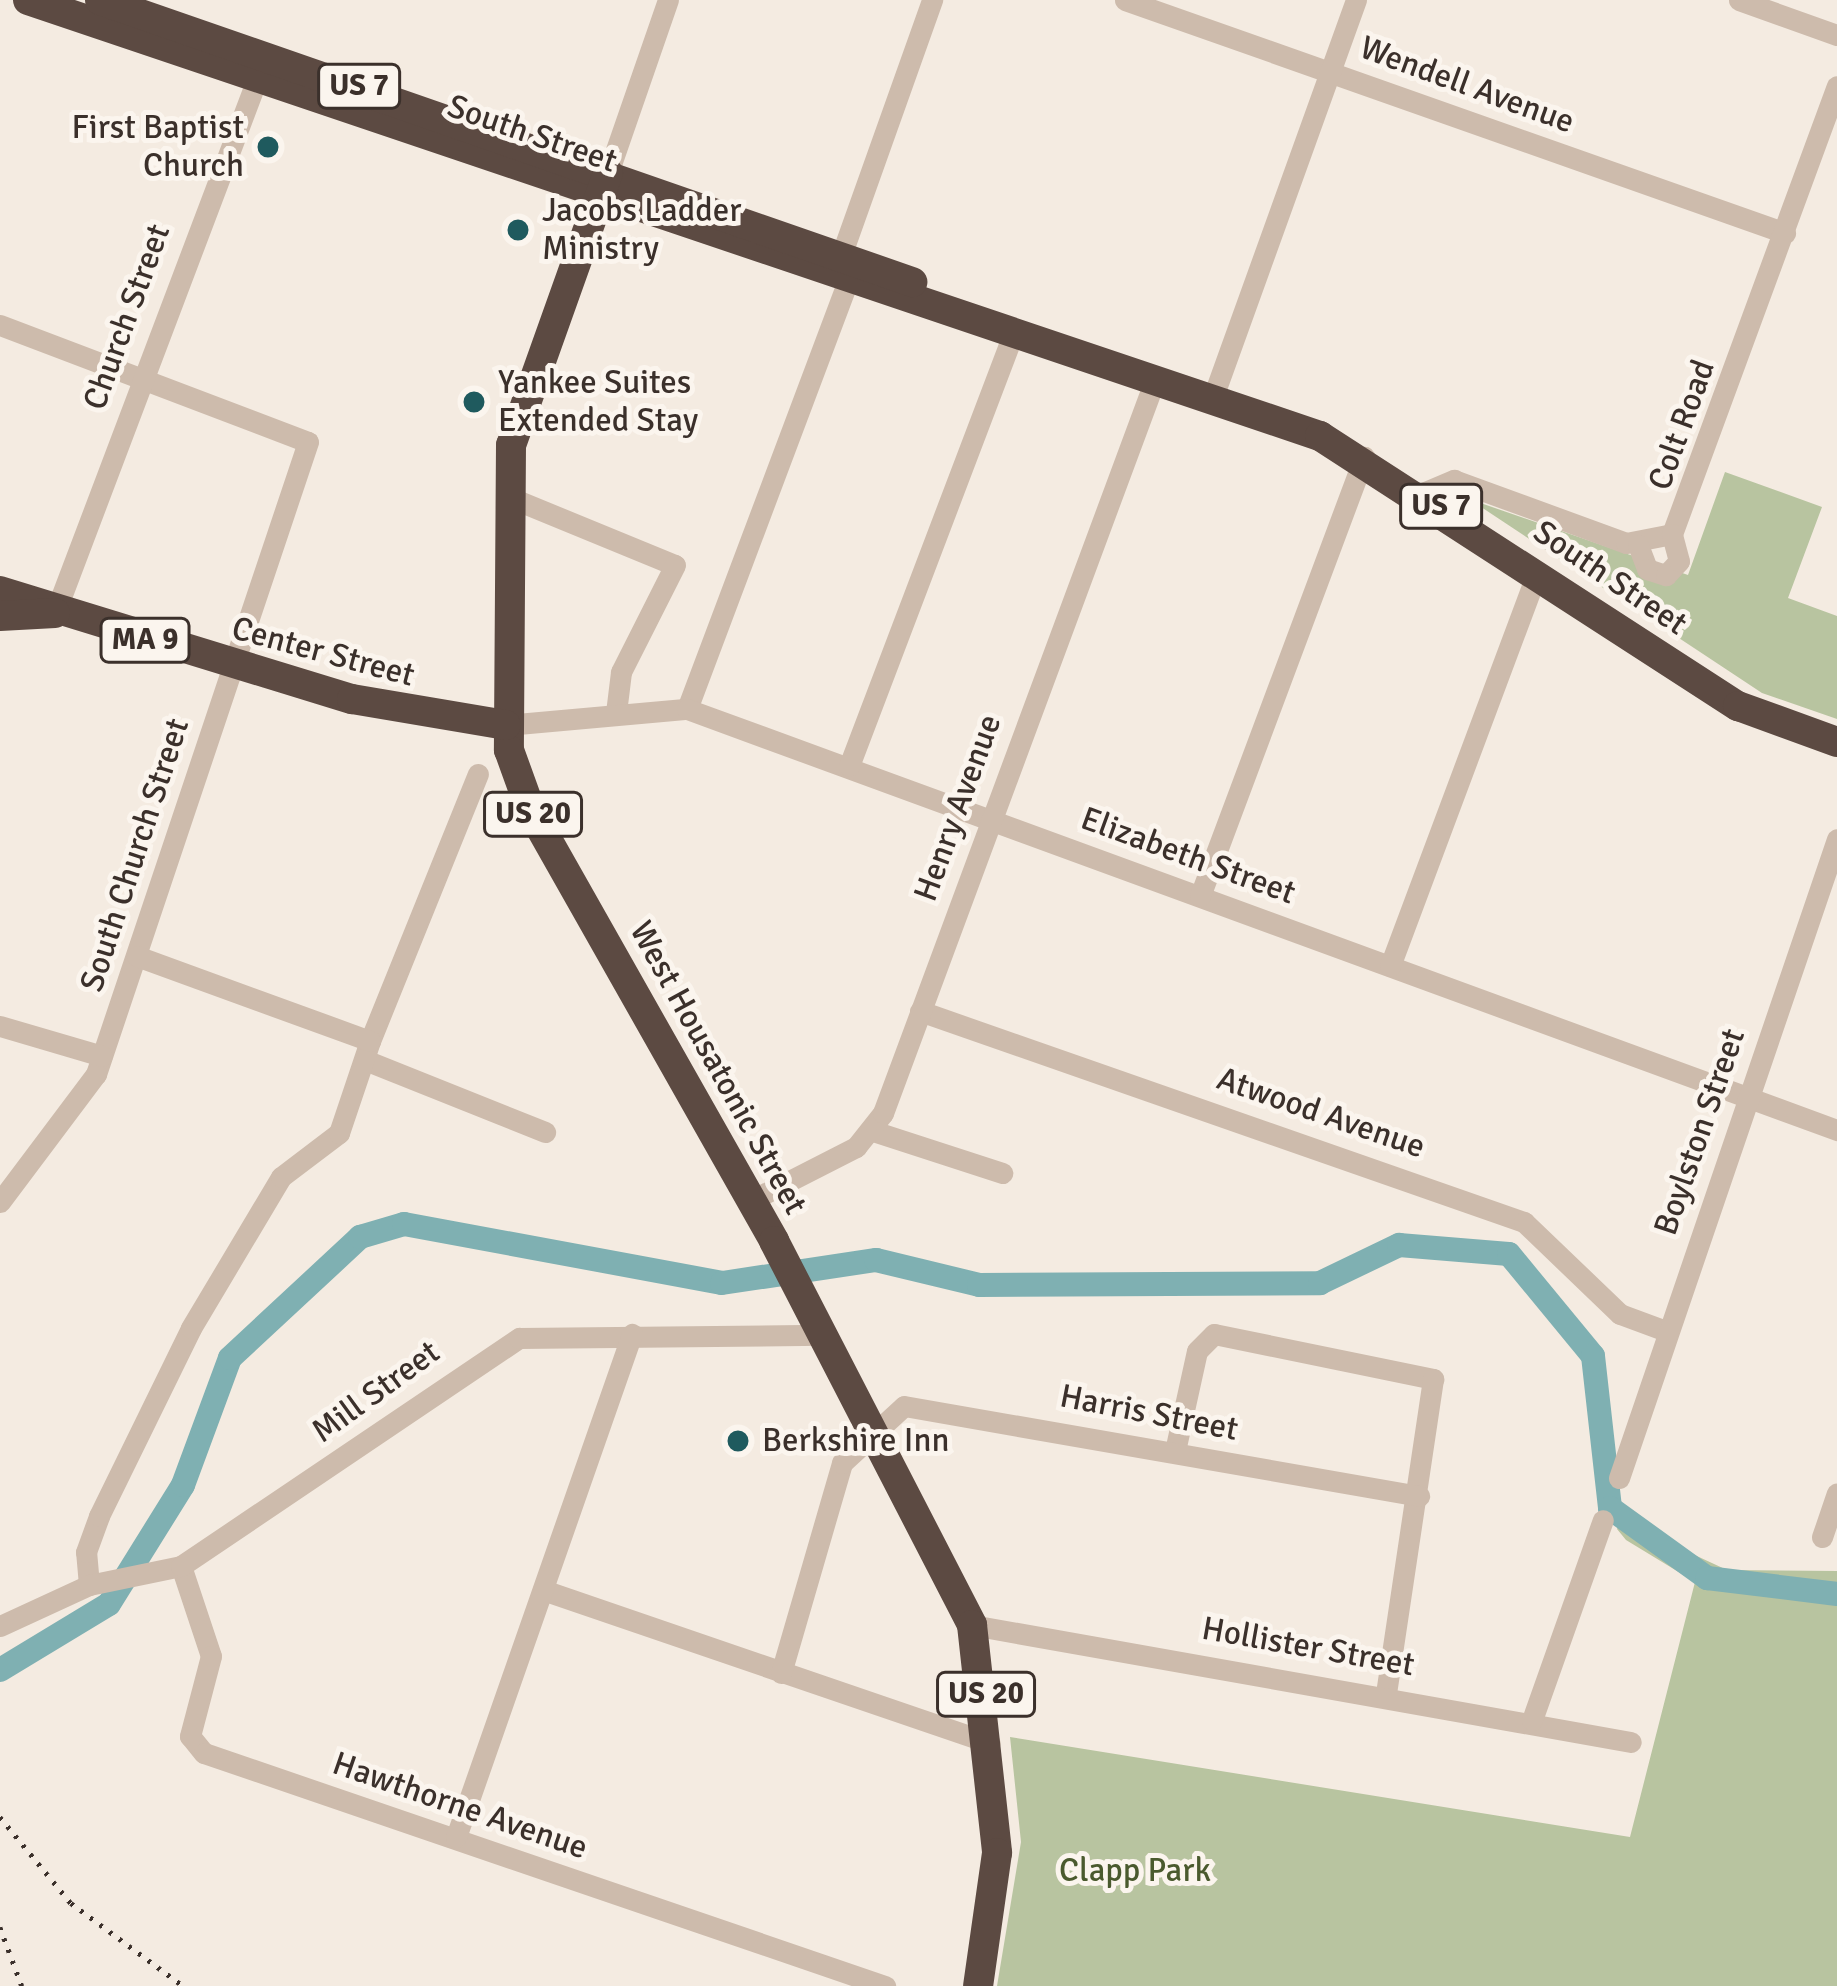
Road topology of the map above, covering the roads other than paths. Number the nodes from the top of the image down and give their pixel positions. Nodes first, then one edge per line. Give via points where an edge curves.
1 (28, 0) edge
2 (668, 0) edge
3 (932, 0) edge
4 (1126, 0) edge
5 (1356, 0) edge
6 (1739, 0) edge
7 (104, 1) edge
8 (1837, 35) edge
9 (279, 58) junction
10 (1330, 72) junction
11 (251, 76) junction
12 (1837, 86) edge
13 (604, 184) junction
14 (1785, 232) junction
15 (845, 266) junction
16 (0, 326) edge
17 (1015, 328) junction
18 (1156, 377) junction
19 (140, 378) junction
20 (1213, 397) junction
21 (1364, 457) junction
22 (1423, 493) junction
23 (509, 497) junction
24 (1672, 534) junction
25 (1638, 545) junction
26 (1537, 573) junction
27 (0, 591) edge
28 (55, 613) junction
29 (0, 616) edge
30 (235, 665) junction
31 (687, 709) junction
32 (616, 713) junction
33 (506, 725) junction
34 (1837, 742) edge
35 (849, 766) junction
36 (478, 773) dead end
37 (988, 818) junction
38 (1837, 839) edge
39 (1200, 896) junction
40 (137, 956) junction
41 (1390, 966) junction
42 (920, 1011) junction
43 (0, 1026) edge
44 (368, 1050) junction
45 (102, 1056) junction
46 (1745, 1099) junction
47 (1837, 1130) edge
48 (873, 1131) junction
49 (545, 1132) dead end
50 (1002, 1172) dead end
51 (752, 1200) junction
52 (0, 1202) edge
53 (819, 1326) junction
54 (1666, 1331) junction
55 (632, 1334) junction
56 (872, 1426) junction
57 (1174, 1451) junction
58 (1618, 1478) dead end
59 (1837, 1493) edge
60 (1419, 1496) junction
61 (1603, 1520) dead end
62 (1822, 1537) dead end
63 (170, 1568) junction
64 (89, 1585) junction
65 (543, 1590) junction
66 (972, 1625) junction
67 (0, 1626) edge
68 (781, 1673) junction
69 (1385, 1693) junction
70 (1532, 1720) junction
71 (1631, 1742) dead end
72 (989, 1743) junction
73 (456, 1837) junction
74 (885, 1986) edge
75 (978, 1986) edge

1 - 11 highway, South Street / US 7
2 - 13 street
3 - 15 street
4 - 10 street, Wendell Avenue
5 - 10 street
6 - 8 street
7 - 9 highway, South Street / US 7
9 - 11 street
9 - 13 highway, South Street / US 7
10 - 14 street, Wendell Avenue
10 - 20 street
11 - 13 highway, South Street / US 7
11 - 19 street, Church Street
12 - 14 street, Colt Road
13 - 15 highway, South Street / US 7
13 - 23 highway, West Housatonic Street / US 20 via 522,393
14 - 24 street, Colt Road
15 - 17 highway, South Street / US 7
15 - 31 street
16 - 19 street
17 - 18 highway, South Street / US 7
17 - 35 street
18 - 20 highway, South Street / US 7
18 - 37 street, Henry Avenue
19 - 28 street, Church Street
19 - 30 street, South Church Street via 306,438
20 - 21 highway, South Street / US 7
21 - 22 highway, South Street / US 7
21 - 39 street
22 - 25 street via 1454,480
22 - 26 highway, South Street / US 7
23 - 32 street via 675,565 621,672
23 - 33 highway, West Housatonic Street / US 20
24 - 25 street, Colt Road
24 - 25 street via 1679,561 1666,575 1649,571
26 - 34 highway, South Street / US 7 via 1738,706
26 - 41 street
27 - 28 highway, Center Street / MA 9
28 - 29 highway, Center Street / MA 9
28 - 30 highway, Center Street / MA 9
30 - 33 highway, Center Street / MA 9 via 412,713
30 - 40 street, South Church Street
31 - 32 street, Elizabeth Street
31 - 35 street, Elizabeth Street
32 - 33 street, Elizabeth Street
33 - 51 highway, West Housatonic Street / US 20 via 531,811
35 - 37 street, Elizabeth Street
36 - 44 street
37 - 39 street, Elizabeth Street
37 - 42 street, Henry Avenue
38 - 46 street, Boylston Street
39 - 41 street, Elizabeth Street
40 - 44 street
40 - 45 street, South Church Street
41 - 46 street, Elizabeth Street
42 - 48 street, Henry Avenue
42 - 54 street, Atwood Avenue via 1524,1222 1620,1314
43 - 45 street
44 - 49 street
44 - 64 street via 339,1133 281,1178 191,1328 99,1516 86,1552
45 - 52 street, South Church Street via 82,1099
46 - 47 street, Elizabeth Street
46 - 54 street, Boylston Street
48 - 50 street
48 - 51 street
51 - 53 highway, West Housatonic Street / US 20
53 - 55 street, Mill Street
53 - 56 highway, West Housatonic Street / US 20
54 - 58 street, Boylston Street
55 - 63 street, Mill Street via 537,1333 482,1356
55 - 65 street
56 - 57 street, Harris Street via 921,1404
56 - 66 highway, West Housatonic Street / US 20
56 - 68 street via 842,1463
57 - 60 street, Harris Street
57 - 60 street via 1196,1357 1214,1334 1262,1340 1423,1372 1437,1398
59 - 62 street
60 - 69 street
61 - 70 street
63 - 64 street, Mill Street
63 - 73 street, Hawthorne Avenue via 211,1656 191,1722 196,1747
64 - 67 street, Mill Street
65 - 68 street
65 - 73 street
66 - 69 street, Hollister Street
66 - 72 highway, West Housatonic Street / US 20
68 - 72 street
69 - 70 street, Hollister Street
70 - 71 street, Hollister Street
72 - 75 highway, West Housatonic Street / US 20 via 996,1897
73 - 74 street, Hawthorne Avenue

